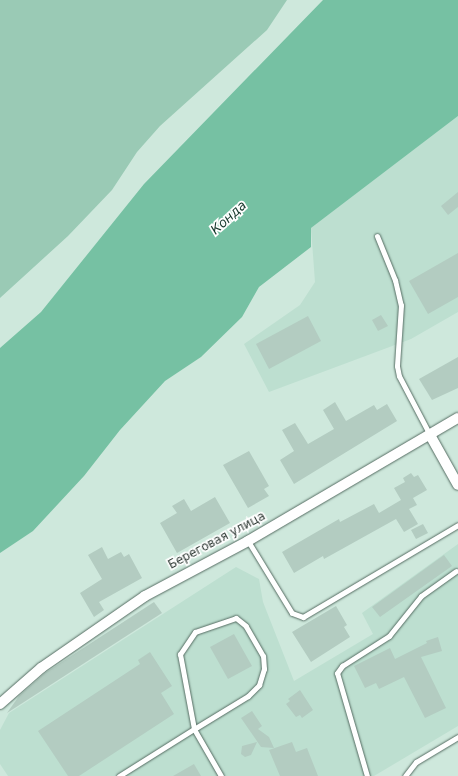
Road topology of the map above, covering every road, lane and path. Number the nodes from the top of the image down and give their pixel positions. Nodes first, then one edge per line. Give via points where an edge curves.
1 (377, 236) dead end
2 (458, 418) edge
3 (430, 435) junction
4 (458, 485) edge
5 (458, 525) edge
6 (248, 541) junction
7 (456, 571) dead end
8 (0, 704) edge
9 (194, 729) junction
10 (458, 737) edge
11 (119, 776) edge
12 (221, 776) edge
13 (367, 776) edge
14 (405, 776) edge

1 - 3 lane via 395,280 401,305 399,376
2 - 3 street, Береговая улица
3 - 4 street
3 - 6 street, Береговая улица
5 - 6 lane via 303,617 292,613
6 - 8 street, Береговая улица via 145,596 40,668
7 - 13 lane via 421,596 389,636 342,666 337,673
9 - 9 lane via 180,654 195,632 236,618 246,626 263,656 263,676 248,696
9 - 11 lane
9 - 12 lane
10 - 14 lane via 416,762

